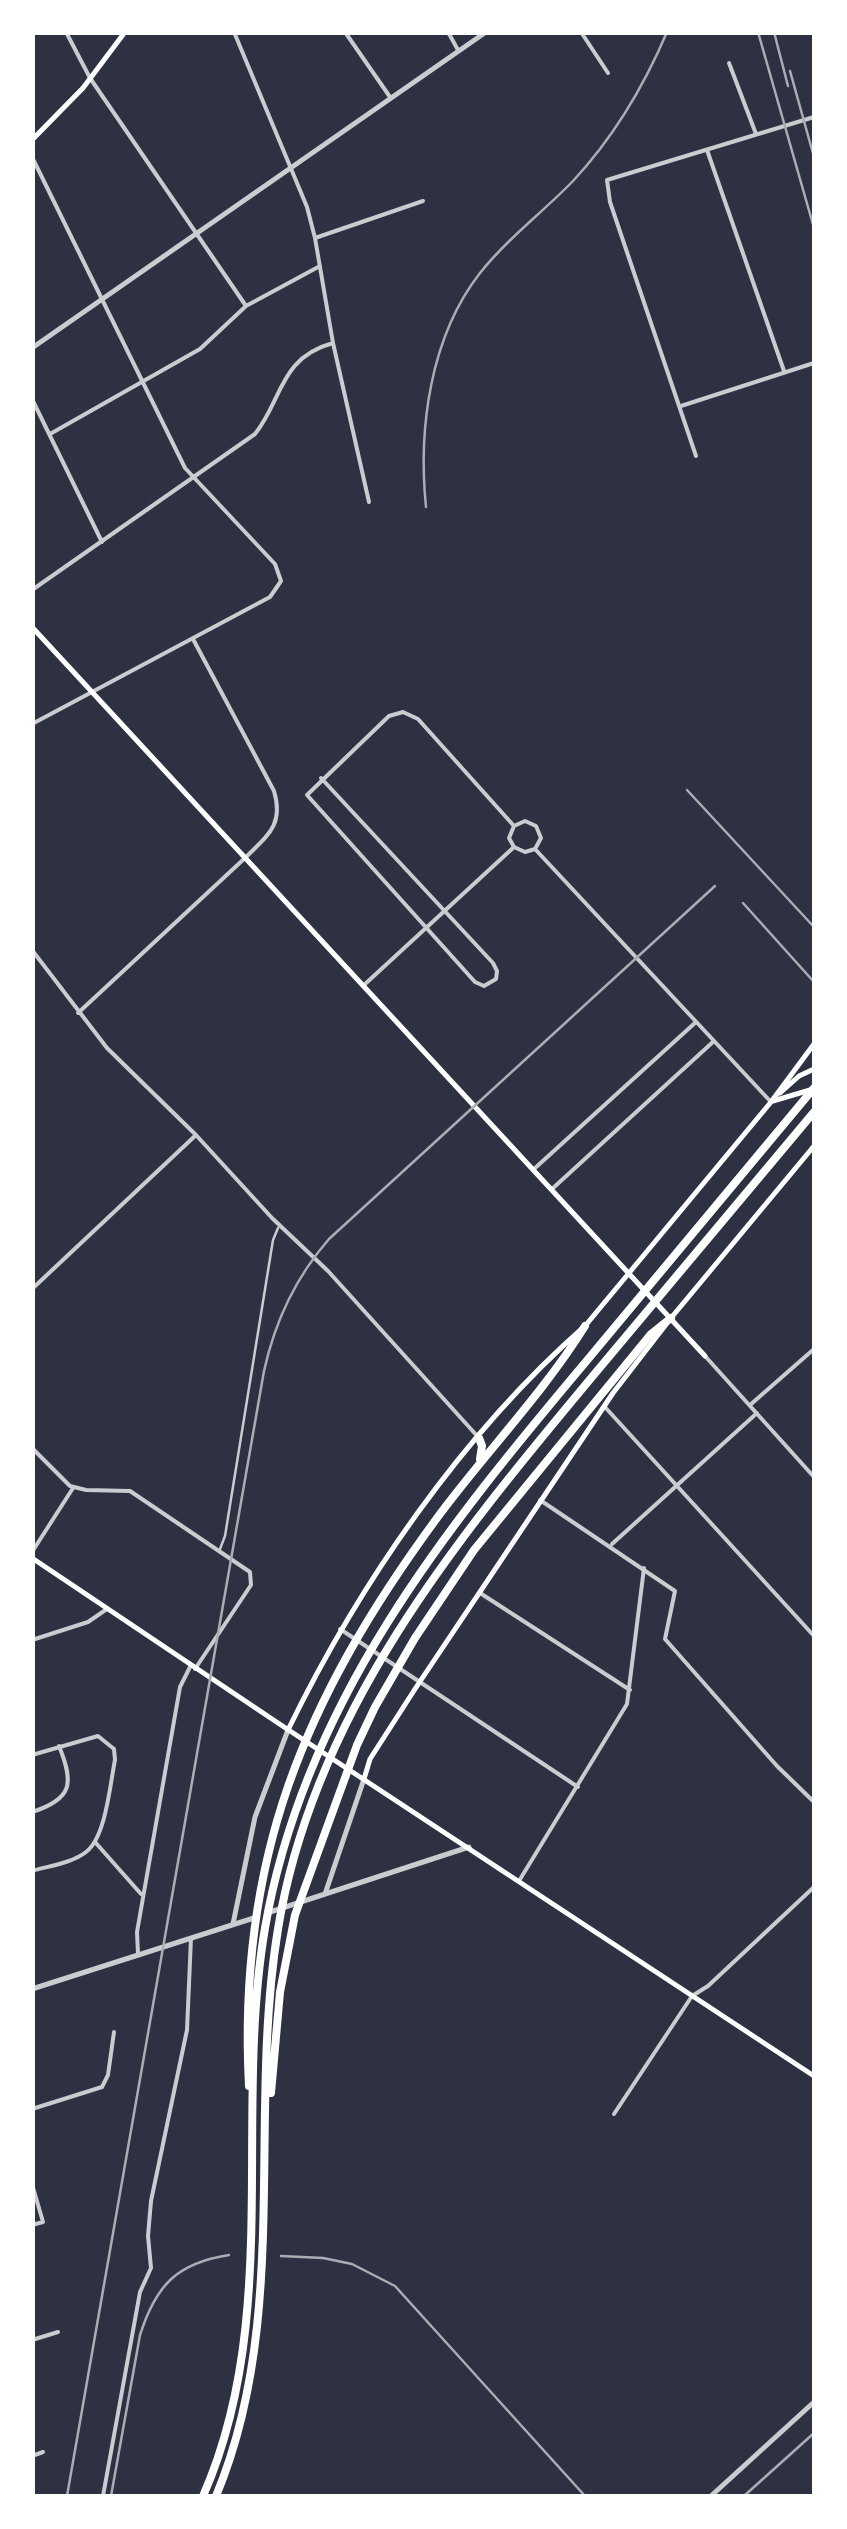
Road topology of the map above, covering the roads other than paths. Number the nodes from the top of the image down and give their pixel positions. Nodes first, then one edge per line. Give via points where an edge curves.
1 (66, 32) edge
2 (124, 32) edge
3 (234, 32) edge
4 (345, 32) edge
5 (448, 32) edge
6 (486, 32) edge
7 (581, 32) edge
8 (458, 50) junction
9 (729, 63) dead end
10 (608, 72) dead end
11 (90, 78) junction
12 (390, 97) junction
13 (814, 117) edge
14 (756, 134) junction
15 (32, 140) edge
16 (707, 150) junction
17 (32, 157) edge
18 (291, 167) junction
19 (423, 201) dead end
20 (198, 235) junction
21 (315, 238) junction
22 (320, 266) junction
23 (102, 299) junction
24 (246, 306) junction
25 (333, 343) junction
26 (32, 348) edge
27 (814, 363) edge
28 (784, 372) junction
29 (142, 381) junction
30 (32, 399) edge
31 (680, 406) junction
32 (50, 434) junction
33 (696, 456) dead end
34 (194, 479) junction
35 (369, 502) dead end
36 (102, 542) junction
37 (32, 590) edge
38 (32, 627) edge
39 (193, 639) junction
40 (32, 724) edge
41 (321, 778) junction
42 (514, 826) junction
43 (514, 848) junction
44 (535, 848) junction
45 (246, 858) junction
46 (444, 911) junction
47 (425, 929) junction
48 (32, 950) edge
49 (364, 985) junction
50 (78, 1012) junction
51 (696, 1022) junction
52 (714, 1041) junction
53 (814, 1044) edge
54 (814, 1069) edge
55 (814, 1090) edge
56 (770, 1102) junction
57 (814, 1112) edge
58 (196, 1135) junction
59 (814, 1146) edge
60 (534, 1170) junction
61 (552, 1189) junction
62 (280, 1226) junction
63 (629, 1272) junction
64 (32, 1289) edge
65 (671, 1318) junction
66 (585, 1326) junction
67 (814, 1349) edge
68 (705, 1356) joint
69 (750, 1405) junction
70 (604, 1406) junction
71 (757, 1413) junction
72 (479, 1438) junction
73 (32, 1448) edge
74 (479, 1463) junction
75 (814, 1476) edge
76 (676, 1486) junction
77 (73, 1488) junction
78 (540, 1500) junction
79 (610, 1545) junction
80 (219, 1550) junction
81 (32, 1555) edge
82 (644, 1568) junction
83 (480, 1593) junction
84 (107, 1609) junction
85 (814, 1623) edge
86 (340, 1629) junction
87 (808, 1629) junction
88 (814, 1636) edge
89 (32, 1640) edge
90 (193, 1667) junction
91 (420, 1682) junction
92 (630, 1690) junction
93 (288, 1730) junction
94 (59, 1746) junction
95 (32, 1755) edge
96 (364, 1779) junction
97 (578, 1786) junction
98 (814, 1802) edge
99 (32, 1812) edge
100 (94, 1842) junction
101 (469, 1848) junction
102 (32, 1871) edge
103 (519, 1881) junction
104 (814, 1887) edge
105 (324, 1894) junction
106 (143, 1896) junction
107 (234, 1924) junction
108 (191, 1938) junction
109 (138, 1955) junction
110 (32, 1990) edge
111 (692, 1996) junction
112 (114, 2032) dead end
113 (814, 2076) edge
114 (32, 2109) edge
115 (614, 2114) dead end
116 (252, 2138) junction
117 (264, 2167) junction
118 (32, 2184) edge
119 (32, 2225) edge
120 (58, 2332) dead end
121 (32, 2340) edge
122 (814, 2402) edge
123 (43, 2452) dead end
124 (32, 2456) edge
125 (103, 2496) edge
126 (203, 2496) edge
127 (216, 2496) edge
128 (711, 2496) edge

1 - 11 street
2 - 11 main road
3 - 18 street
4 - 12 street
5 - 8 street
6 - 8 street
7 - 10 street
8 - 12 street
9 - 14 street
11 - 15 main road
11 - 20 street
12 - 18 street
13 - 14 street
14 - 16 street
16 - 28 street
16 - 31 street via 607,180 606,188
17 - 23 street
18 - 20 street
18 - 21 street
19 - 21 street
20 - 23 street
20 - 24 street
21 - 22 street
22 - 24 street
22 - 25 street
23 - 26 street
23 - 29 street
24 - 29 street via 200,349
25 - 34 street via 288,372 255,434
25 - 35 street
27 - 28 street
28 - 31 street
29 - 32 street
29 - 34 street
30 - 32 street
31 - 33 street
32 - 36 street
34 - 36 street
34 - 39 street via 274,564 280,581 270,597
36 - 37 street
38 - 45 main road
39 - 40 street
39 - 45 street via 279,807 271,833
41 - 42 street via 389,716 403,712 418,719
41 - 46 street
41 - 47 street via 307,795
42 - 43 street
42 - 44 street via 536,826
43 - 44 street
43 - 46 street
44 - 51 street
45 - 49 main road
45 - 50 street
46 - 47 street
46 - 47 street via 493,963 492,984 476,982
47 - 49 street
48 - 50 street
49 - 60 main road
50 - 58 street
51 - 52 street
51 - 60 street
52 - 56 street
52 - 61 street
53 - 56 main road
54 - 56 main road
55 - 56 main road
55 - 116 highway via 472,1499 346,1693 307,1776 272,1892 258,1994
56 - 63 main road
57 - 117 highway via 488,1503 408,1614 356,1704 305,1820 281,1911 269,2009
58 - 62 street
58 - 64 street
59 - 65 main road
60 - 61 main road
61 - 63 main road
62 - 72 street
62 - 80 lane via 272,1240
63 - 65 main road
63 - 66 main road
65 - 68 main road
65 - 70 main road
65 - 117 highway via 538,1468 443,1594 369,1720 304,1885 286,1953
66 - 72 main road
66 - 74 highway
67 - 69 street
68 - 69 street
69 - 71 street
70 - 76 street
70 - 78 main road
71 - 75 street
71 - 76 street
72 - 74 highway
72 - 86 main road
73 - 77 street
74 - 116 highway via 403,1566 333,1682 293,1768 259,1889 249,1975
76 - 79 street
76 - 87 street
77 - 80 street via 130,1491
77 - 81 street
78 - 79 street
78 - 83 main road
79 - 82 street
80 - 90 street via 250,1572 252,1582
81 - 84 main road
82 - 92 street
82 - 98 street via 675,1591 665,1639
83 - 91 main road
83 - 92 street
84 - 89 street
84 - 90 main road
85 - 87 street
86 - 91 street
86 - 93 main road
87 - 88 street
90 - 93 main road
90 - 106 street via 180,1688
91 - 96 main road
91 - 97 street
92 - 97 street
93 - 96 main road
93 - 107 street via 254,1817
94 - 95 street
94 - 99 street via 68,1786 52,1806
94 - 100 street via 98,1736 114,1750
96 - 101 main road
96 - 105 street
97 - 103 street
100 - 102 street via 87,1851
100 - 106 street
101 - 103 main road
101 - 105 street
103 - 111 main road
104 - 111 street
105 - 107 street
106 - 109 street
107 - 108 street
108 - 109 street
108 - 125 street via 187,2030 151,2201 151,2268 140,2292
109 - 110 street
111 - 113 main road
111 - 115 street
112 - 114 street via 102,2087
116 - 126 highway via 240,2369
117 - 127 highway via 252,2368
118 - 119 street via 42,2222
120 - 121 street
122 - 128 street
123 - 124 street

